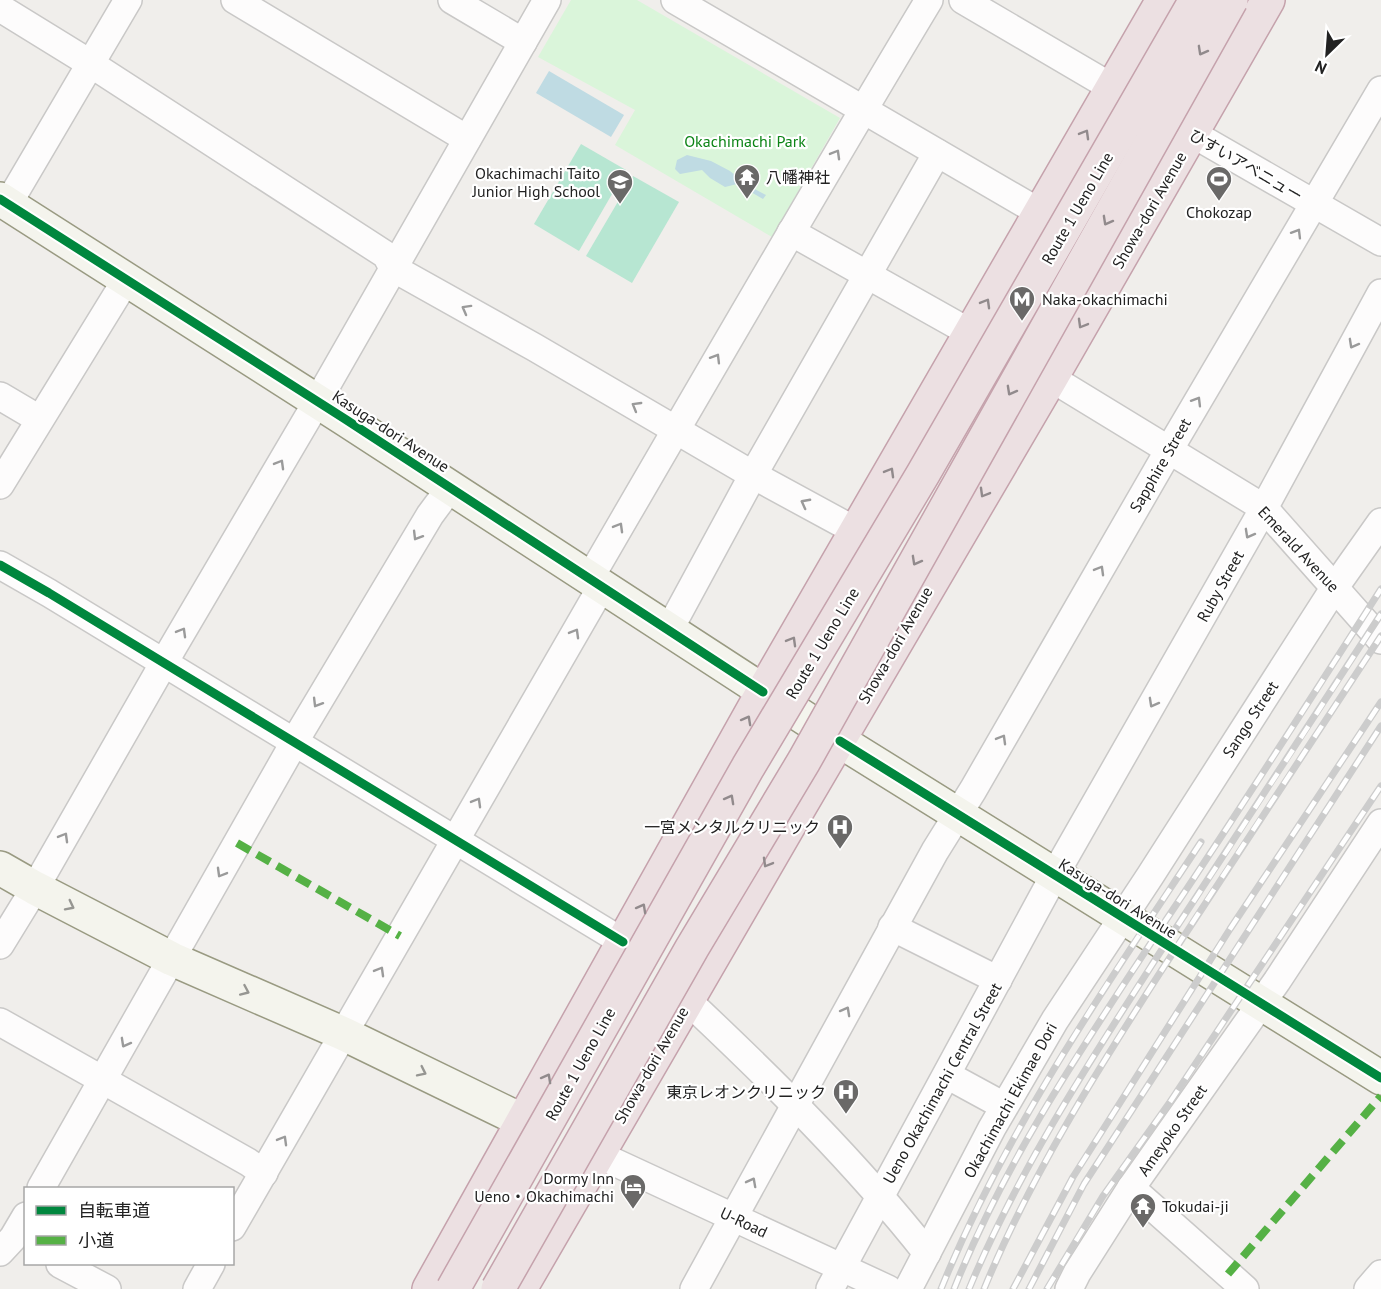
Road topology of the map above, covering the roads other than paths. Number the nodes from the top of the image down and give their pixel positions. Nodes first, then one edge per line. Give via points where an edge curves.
1 (128, 0) edge
2 (235, 0) edge
3 (452, 0) edge
4 (547, 0) edge
5 (675, 0) edge
6 (929, 0) edge
7 (963, 0) edge
8 (1163, 0) edge
9 (1197, 0) edge
10 (1231, 0) edge
11 (1268, 0) edge
12 (0, 8) edge
13 (711, 9) edge
14 (523, 42) junction
15 (91, 64) junction
16 (1112, 87) junction
17 (1381, 90) edge
18 (862, 109) junction
19 (1192, 134) junction
20 (468, 139) junction
21 (937, 153) junction
22 (4, 202) edge
23 (1314, 204) junction
24 (1039, 212) junction
25 (790, 232) junction
26 (1381, 242) edge
27 (393, 268) junction
28 (868, 275) junction
29 (126, 279) junction
30 (1381, 293) edge
31 (969, 332) junction
32 (1051, 378) junction
33 (0, 396) edge
34 (317, 402) junction
35 (39, 419) junction
36 (675, 428) junction
37 (1169, 450) junction
38 (923, 474) junction
39 (753, 475) junction
40 (0, 486) edge
41 (450, 488) junction
42 (1264, 508) junction
43 (1381, 522) edge
44 (856, 531) junction
45 (0, 565) edge
46 (596, 582) junction
47 (1335, 587) junction
48 (669, 630) junction
49 (1381, 640) edge
50 (164, 662) junction
51 (763, 692) junction
52 (840, 741) junction
53 (295, 742) junction
54 (1381, 823) edge
55 (950, 828) junction
56 (455, 840) junction
57 (0, 868) edge
58 (1054, 876) junction
59 (35, 888) junction
60 (1122, 918) junction
61 (892, 927) junction
62 (623, 942) junction
63 (0, 945) edge
64 (692, 948) junction
65 (172, 959) junction
66 (998, 980) junction
67 (688, 1001) junction
68 (1261, 1004) junction
69 (0, 1022) edge
70 (344, 1034) junction
71 (1379, 1073) edge
72 (947, 1075) junction
73 (103, 1081) junction
74 (795, 1104) junction
75 (1004, 1106) junction
76 (523, 1121) junction
77 (599, 1155) junction
78 (264, 1173) junction
79 (42, 1187) edge
80 (1131, 1188) junction
81 (880, 1197) junction
82 (734, 1216) junction
83 (234, 1224) edge
84 (456, 1239) junction
85 (927, 1253) junction
86 (63, 1265) edge
87 (211, 1265) edge
88 (1381, 1274) edge
89 (835, 1279) edge
90 (93, 1286) edge
91 (197, 1289) edge
92 (429, 1289) edge
93 (453, 1289) edge
94 (473, 1289) edge
95 (498, 1289) edge
96 (520, 1289) edge
97 (694, 1289) edge
98 (888, 1289) edge
99 (908, 1289) edge
100 (1069, 1289) edge
101 (1245, 1289) edge
102 (1368, 1289) edge

1 - 15 street
2 - 20 street
3 - 14 street
4 - 14 street
5 - 13 street
6 - 18 street
7 - 16 street, ひすいアベニュー
8 - 16 highway
9 - 38 highway, Route 1 Ueno Line, bridge
10 -> 64 highway, Route 1 Ueno Line, bridge via 804,761
11 - 19 highway, Showa-dori Avenue
12 - 15 street
13 - 18 street
14 - 20 street
15 - 22 street
15 - 27 street via 386,255
16 - 19 street, ひすいアベニュー
24 -> 16 highway
17 - 23 street, Sapphire Street
18 - 21 street
25 -> 18 street
19 - 23 street, ひすいアベニュー
19 -> 32 highway, Showa-dori Avenue
20 - 27 street
21 - 24 street
21 - 28 street
22 - 29 main road, Kasuga-dori Avenue
23 - 26 street, ひすいアベニュー
37 -> 23 street, Sapphire Street
31 -> 24 highway
25 - 28 street
36 -> 25 street
27 - 34 street
36 -> 27 street
28 - 31 street
28 - 39 street
29 - 34 main road, Kasuga-dori Avenue
29 - 35 street
30 -> 42 street, Ruby Street
44 -> 31 highway
32 - 37 street, Emerald Avenue
32 -> 52 highway, Showa-dori Avenue
33 - 35 street
34 - 41 main road, Kasuga-dori Avenue
50 -> 34 street
35 - 40 street
36 - 39 street
46 -> 36 street
37 - 42 street, Emerald Avenue
55 -> 37 street, Sapphire Street
38 - 84 highway via 921,486 884,561 742,822 594,1072 561,1122
93 -> 38 highway, Route 1 Ueno Line, bridge via 748,767
44 -> 39 street
39 - 48 street
41 - 46 main road, Kasuga-dori Avenue
41 -> 53 street via 430,515
42 - 47 street, Emerald Avenue
42 -> 58 street, Ruby Street
43 - 47 street, Sango Street
51 -> 44 highway
45 - 50 street
46 - 48 main road, Kasuga-dori Avenue
56 -> 46 street
47 - 49 street, Emerald Avenue
47 - 60 street, Sango Street
48 - 51 main road, Kasuga-dori Avenue
50 - 53 street
59 -> 50 street
51 - 52 main road, Kasuga-dori Avenue
62 -> 51 highway
52 - 55 main road, Kasuga-dori Avenue
52 -> 67 highway, Showa-dori Avenue
53 - 56 street
53 -> 65 street
54 - 68 street, Ameyoko Street
55 - 58 main road, Kasuga-dori Avenue
55 - 61 street, Sapphire Street
56 - 62 street
70 -> 56 street
57 - 59 main road
58 - 60 main road, Kasuga-dori Avenue
58 - 66 street, Ueno Okachimachi Central Street
59 - 63 street
59 -> 65 main road
60 - 68 main road, Kasuga-dori Avenue
60 - 75 street, Okachimachi Ekimae Dori
61 - 66 street
74 -> 61 street, Sapphire Street
76 -> 62 highway
64 - 94 highway, bridge via 574,1119
64 - 95 highway, Route 1 Ueno Line, bridge
65 -> 70 main road
65 -> 73 street
66 - 72 street, Ueno Okachimachi Central Street
67 - 74 street
67 - 77 highway, Showa-dori Avenue
68 - 71 main road, Kasuga-dori Avenue
68 - 80 street, Ameyoko Street
69 - 73 street
70 -> 76 main road
78 -> 70 street
72 - 75 street
72 - 81 street, Ueno Okachimachi Central Street
73 - 78 street
73 - 79 street
74 - 81 street
82 -> 74 street, Sapphire Street
75 - 85 street, Okachimachi Ekimae Dori
76 - 84 highway
77 - 82 street, U-Road
77 - 96 highway, Showa-dori Avenue
78 - 83 street
80 - 100 street, Ameyoko Street
80 - 101 street
81 - 85 street
81 - 89 street, Ueno Okachimachi Central Street
82 - 89 street, U-Road
82 - 97 street, Sapphire Street
84 - 92 highway
85 - 99 street, Okachimachi Ekimae Dori
86 - 90 street
87 - 91 street
88 - 102 street
89 - 98 street, U-Road

